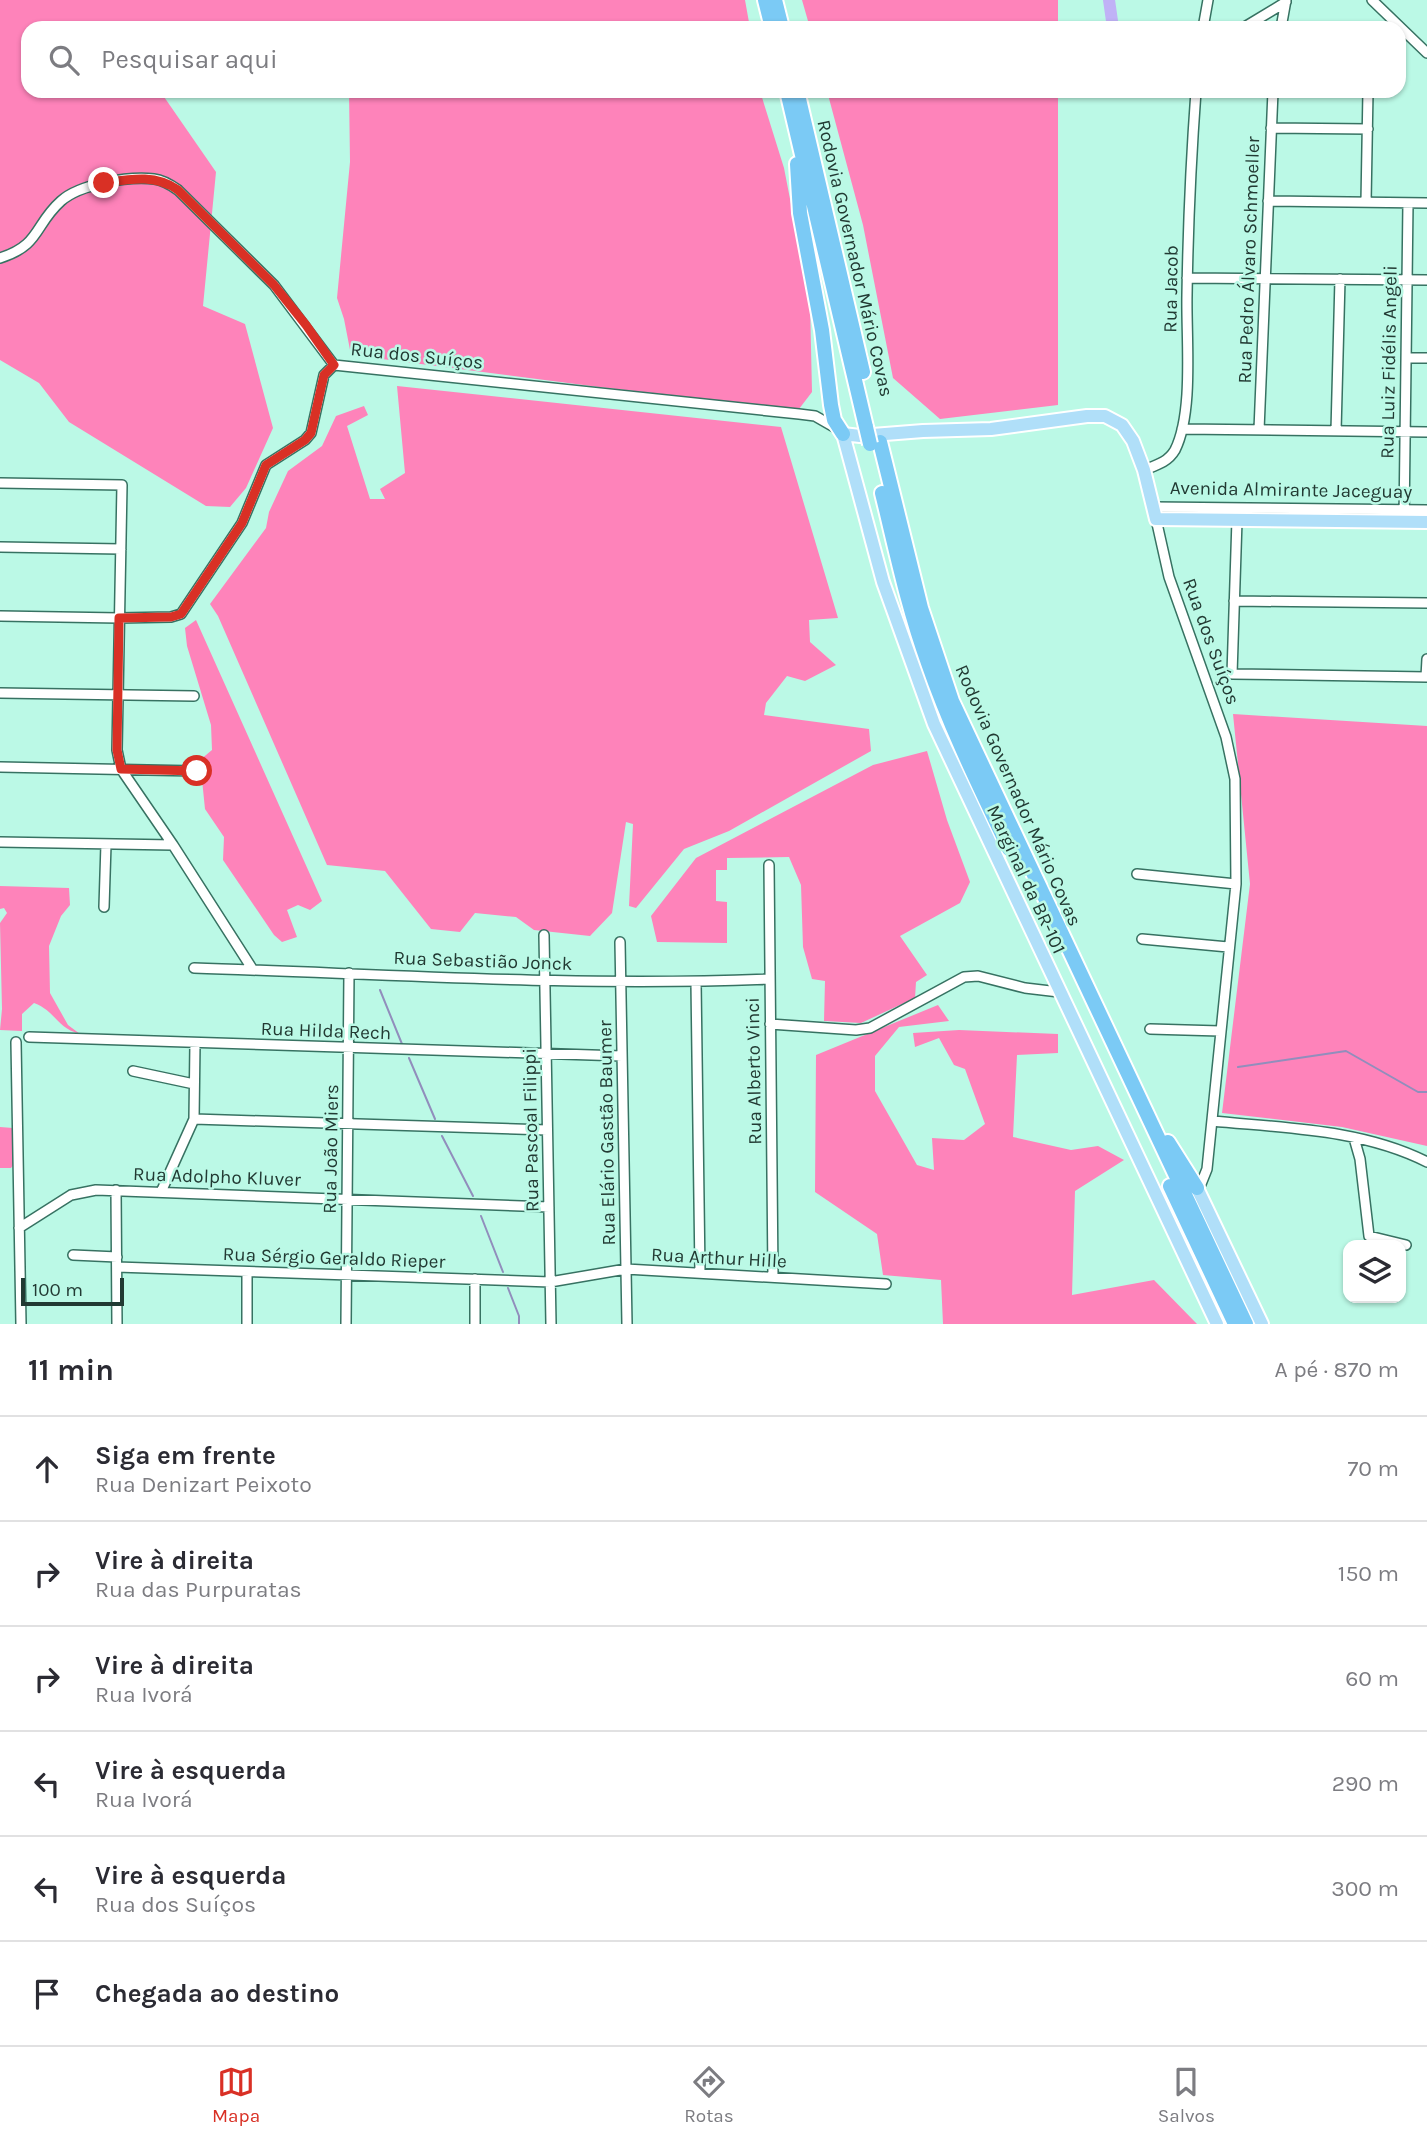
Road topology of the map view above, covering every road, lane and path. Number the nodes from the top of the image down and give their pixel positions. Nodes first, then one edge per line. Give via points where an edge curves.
1 (765, 0) edge
2 (775, 0) edge
3 (1208, 0) edge
4 (1372, 0) edge
5 (1286, 1) edge
6 (770, 21) edge
7 (780, 21) edge
8 (1204, 21) edge
9 (1254, 21) edge
10 (1282, 21) edge
11 (1394, 21) edge
12 (1406, 33) edge
13 (1427, 53) edge
14 (788, 98) edge
15 (799, 98) edge
16 (1196, 98) edge
17 (1273, 98) edge
18 (1368, 98) edge
19 (794, 124) junction
20 (1271, 128) junction
21 (1367, 129) junction
22 (1268, 201) junction
23 (1366, 202) junction
24 (1408, 203) junction
25 (1427, 203) edge
26 (0, 258) edge
27 (1187, 278) junction
28 (1265, 279) junction
29 (1340, 279) junction
30 (1407, 280) junction
31 (1427, 280) edge
32 (1406, 358) junction
33 (1427, 358) edge
34 (334, 365) junction
35 (831, 405) junction
36 (815, 416) junction
37 (871, 426) junction
38 (1182, 429) junction
39 (1259, 430) junction
40 (1336, 431) junction
41 (1405, 432) junction
42 (1427, 432) edge
43 (843, 434) junction
44 (875, 443) junction
45 (1144, 470) junction
46 (0, 483) edge
47 (1427, 510) edge
48 (1155, 513) junction
49 (1404, 516) junction
50 (1237, 520) junction
51 (1427, 522) edge
52 (0, 547) edge
53 (121, 549) junction
54 (1234, 601) junction
55 (1427, 603) edge
56 (0, 616) edge
57 (119, 618) junction
58 (1427, 659) edge
59 (1427, 677) edge
60 (0, 693) edge
61 (118, 695) junction
62 (194, 696) dead end
63 (0, 767) edge
64 (121, 769) junction
65 (197, 771) dead end
66 (0, 842) edge
67 (106, 844) junction
68 (173, 845) junction
69 (769, 865) dead end
70 (1137, 874) dead end
71 (1236, 884) junction
72 (104, 907) dead end
73 (544, 935) dead end
74 (1142, 939) dead end
75 (620, 942) dead end
76 (1228, 947) junction
77 (194, 968) dead end
78 (253, 970) junction
79 (349, 973) junction
80 (544, 979) junction
81 (770, 979) junction
82 (621, 982) junction
83 (696, 982) junction
84 (1059, 992) junction
85 (770, 1024) junction
86 (1150, 1028) dead end
87 (1220, 1031) junction
88 (29, 1037) dead end
89 (16, 1042) dead end
90 (195, 1043) junction
91 (348, 1048) junction
92 (546, 1055) junction
93 (622, 1056) junction
94 (133, 1071) dead end
95 (194, 1084) junction
96 (1133, 1088) junction
97 (194, 1119) junction
98 (1212, 1121) junction
99 (348, 1124) junction
100 (547, 1130) junction
101 (1354, 1138) junction
102 (1427, 1162) edge
103 (1197, 1188) junction
104 (117, 1190) junction
105 (161, 1192) junction
106 (347, 1199) junction
107 (549, 1207) junction
108 (19, 1228) junction
109 (1385, 1240) edge
110 (73, 1255) dead end
111 (117, 1262) junction
112 (626, 1269) junction
113 (247, 1272) junction
114 (700, 1273) junction
115 (346, 1275) junction
116 (773, 1277) junction
117 (475, 1279) junction
118 (550, 1282) junction
119 (886, 1284) dead end
120 (21, 1324) edge
121 (117, 1324) edge
122 (247, 1324) edge
123 (346, 1324) edge
124 (475, 1324) edge
125 (551, 1324) edge
126 (627, 1324) edge
127 (1217, 1324) edge
128 (1235, 1324) edge
129 (1246, 1324) edge
130 (1262, 1324) edge

1 - 6 highway
2 - 7 highway
3 - 8 street
4 - 11 street
5 - 9 street
5 - 10 street
12 - 13 street
14 - 19 highway, Rodovia Governador Mário Covas
15 - 37 highway, Rodovia Governador Mário Covas
16 - 27 street, Rua Jacob
17 - 20 street, Rua Pedro Álvaro Schmoeller
18 - 21 street
19 - 35 highway via 800,213
19 - 37 highway, Rodovia Governador Mário Covas
20 - 21 street
20 - 22 street, Rua Pedro Álvaro Schmoeller
21 - 23 street
22 - 23 street
22 - 28 street, Rua Pedro Álvaro Schmoeller
23 - 24 street
24 - 25 street
24 - 30 street, Rua Luiz Fidélis Angeli
26 - 34 street, Rua dos Suíços via 26,246 70,194 104,183 162,180 178,190 274,285
27 - 28 street
27 - 38 street, Rua Jacob via 1187,384
28 - 29 street
28 - 39 street, Rua Pedro Álvaro Schmoeller
29 - 30 street
29 - 40 street
30 - 31 street
30 - 32 street, Rua Luiz Fidélis Angeli
32 - 33 street
32 - 41 street, Rua Luiz Fidélis Angeli
34 - 36 street, Rua dos Suíços
34 - 57 street via 324,375 311,433 266,465 242,523 181,614
35 - 36 street
35 - 43 highway
36 - 43 street, Rua dos Suíços
37 - 44 highway, Rodovia Governador Mário Covas, bridge
38 - 39 street
38 - 45 street, Rua Jacob via 1170,457
39 - 40 street
40 - 41 street
41 - 42 street
41 - 49 street, Rua Luiz Fidélis Angeli
43 - 45 main road, Rua dos Suíços via 990,429 1105,416 1127,431
43 - 84 main road, Marginal da BR-101 via 876,560 925,700
44 - 96 highway, Rodovia Governador Mário Covas via 948,691
44 - 128 highway, Rodovia Governador Mário Covas via 910,606 947,715
45 - 48 main road, Rua dos Suíços
46 - 53 street via 122,485
47 - 49 street, Avenida Almirante Jaceguay
48 - 49 street, Avenida Almirante Jaceguay
48 - 50 main road, Avenida Almirante Jaceguay
48 - 71 street, Rua dos Suíços via 1169,578 1230,749 1235,779
49 - 50 main road, Avenida Almirante Jaceguay
49 - 51 main road, Avenida Almirante Jaceguay
50 - 54 street
52 - 53 street
53 - 57 street
54 - 55 street
54 - 59 street via 1232,674
56 - 57 street
57 - 61 street
58 - 59 street
60 - 61 street
61 - 62 street
61 - 64 street
63 - 64 street
64 - 65 street
64 - 68 street
66 - 67 street
67 - 68 street
67 - 72 street
68 - 78 street
69 - 81 street, Rua Alberto Vinci
70 - 71 street
71 - 76 street, Rua dos Suíços
73 - 80 street, Rua Pascoal Filippi
74 - 76 street
75 - 82 street, Rua Elário Gastão Baumer
76 - 87 street, Rua dos Suíços
77 - 78 street, Rua Sebastião Jonck
78 - 79 street, Rua Sebastião Jonck
79 - 80 street, Rua Sebastião Jonck
79 - 91 street, Rua João Miers
80 - 82 street, Rua Sebastião Jonck
80 - 92 street, Rua Pascoal Filippi
81 - 83 street, Rua Sebastião Jonck
81 - 85 street, Rua Alberto Vinci
82 - 83 street, Rua Sebastião Jonck
82 - 93 street, Rua Elário Gastão Baumer
83 - 114 street
84 - 85 street via 964,977 870,1028
84 - 127 main road, Marginal da BR-101
85 - 116 street, Rua Alberto Vinci
86 - 87 street
87 - 98 street, Rua dos Suíços
88 - 90 street, Rua Hilda Rech
89 - 108 street
90 - 91 street, Rua Hilda Rech
90 - 95 street
91 - 92 street, Rua Hilda Rech
91 - 99 street, Rua João Miers
92 - 93 street, Rua Hilda Rech
92 - 100 street, Rua Pascoal Filippi
93 - 112 street, Rua Elário Gastão Baumer
94 - 95 street
95 - 97 street
96 - 103 highway
96 - 129 highway, Rodovia Governador Mário Covas
97 - 99 street
97 - 105 street
98 - 101 street
98 - 103 street, Rua dos Suíços via 1207,1170
99 - 100 street
99 - 106 street, Rua João Miers
100 - 107 street, Rua Pascoal Filippi
101 - 102 street
101 - 109 street via 1368,1236
103 - 130 main road
104 - 105 street, Rua Adolpho Kluver
104 - 108 street, Rua Adolpho Kluver via 71,1195
104 - 111 street
105 - 106 street, Rua Adolpho Kluver
106 - 107 street, Rua Adolpho Kluver
106 - 115 street, Rua João Miers
107 - 118 street, Rua Pascoal Filippi
108 - 120 street
110 - 111 street, Rua Sérgio Geraldo Rieper
111 - 113 street, Rua Sérgio Geraldo Rieper
111 - 121 street
112 - 114 street, Rua Arthur Hille
112 - 118 street, Rua Arthur Hille
112 - 126 street, Rua Elário Gastão Baumer
113 - 115 street, Rua Sérgio Geraldo Rieper
113 - 122 street
114 - 116 street, Rua Arthur Hille
115 - 117 street, Rua Sérgio Geraldo Rieper
115 - 123 street, Rua João Miers
116 - 119 street, Rua Arthur Hille
117 - 118 street, Rua Sérgio Geraldo Rieper
117 - 124 street
118 - 125 street, Rua Pascoal Filippi

